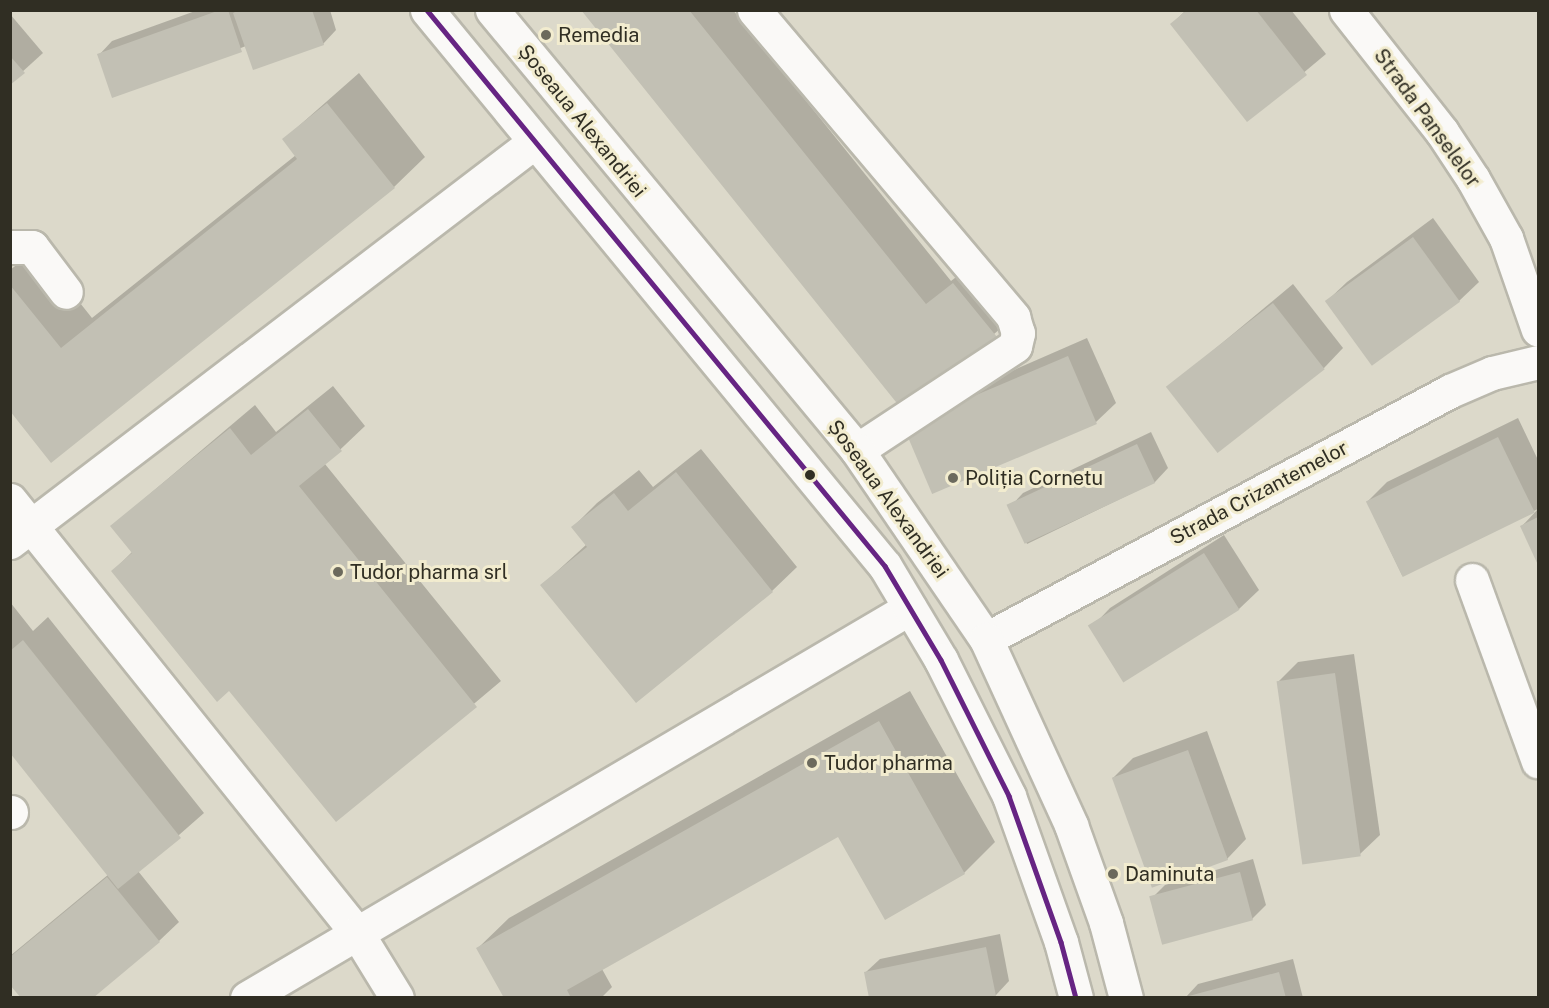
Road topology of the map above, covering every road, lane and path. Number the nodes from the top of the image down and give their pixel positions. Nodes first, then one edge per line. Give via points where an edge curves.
1 (427, 10) edge
2 (492, 10) edge
3 (754, 10) edge
4 (1346, 10) edge
5 (533, 143) junction
6 (10, 248) edge
7 (66, 292) dead end
8 (1539, 330) edge
9 (1539, 362) edge
10 (857, 450) junction
11 (10, 500) edge
12 (21, 534) edge
13 (1472, 580) dead end
14 (910, 608) junction
15 (986, 639) junction
16 (1528, 701) edge
17 (1539, 761) edge
18 (357, 933) junction
19 (248, 998) edge
20 (397, 998) edge
21 (1076, 998) edge
22 (1126, 998) edge

1 - 5 main road
2 - 10 main road, Șoseaua Alexandriei
3 - 10 main road via 1013,317 1018,333 1015,346
4 - 8 main road, Strada Panselelor via 1442,132 1473,179 1506,238
5 - 12 main road
5 - 14 main road via 846,517 885,566
6 - 7 main road via 32,247
9 - 15 main road, Strada Crizantemelor via 1492,373 1450,391
10 - 15 main road, Șoseaua Alexandriei
11 - 12 main road
12 - 18 main road
13 - 16 main road
14 - 18 main road
14 - 21 main road via 1009,796 1061,942
15 - 22 main road, Șoseaua Alexandriei via 1071,825 1106,923
16 - 17 main road
18 - 19 main road
18 - 20 main road

